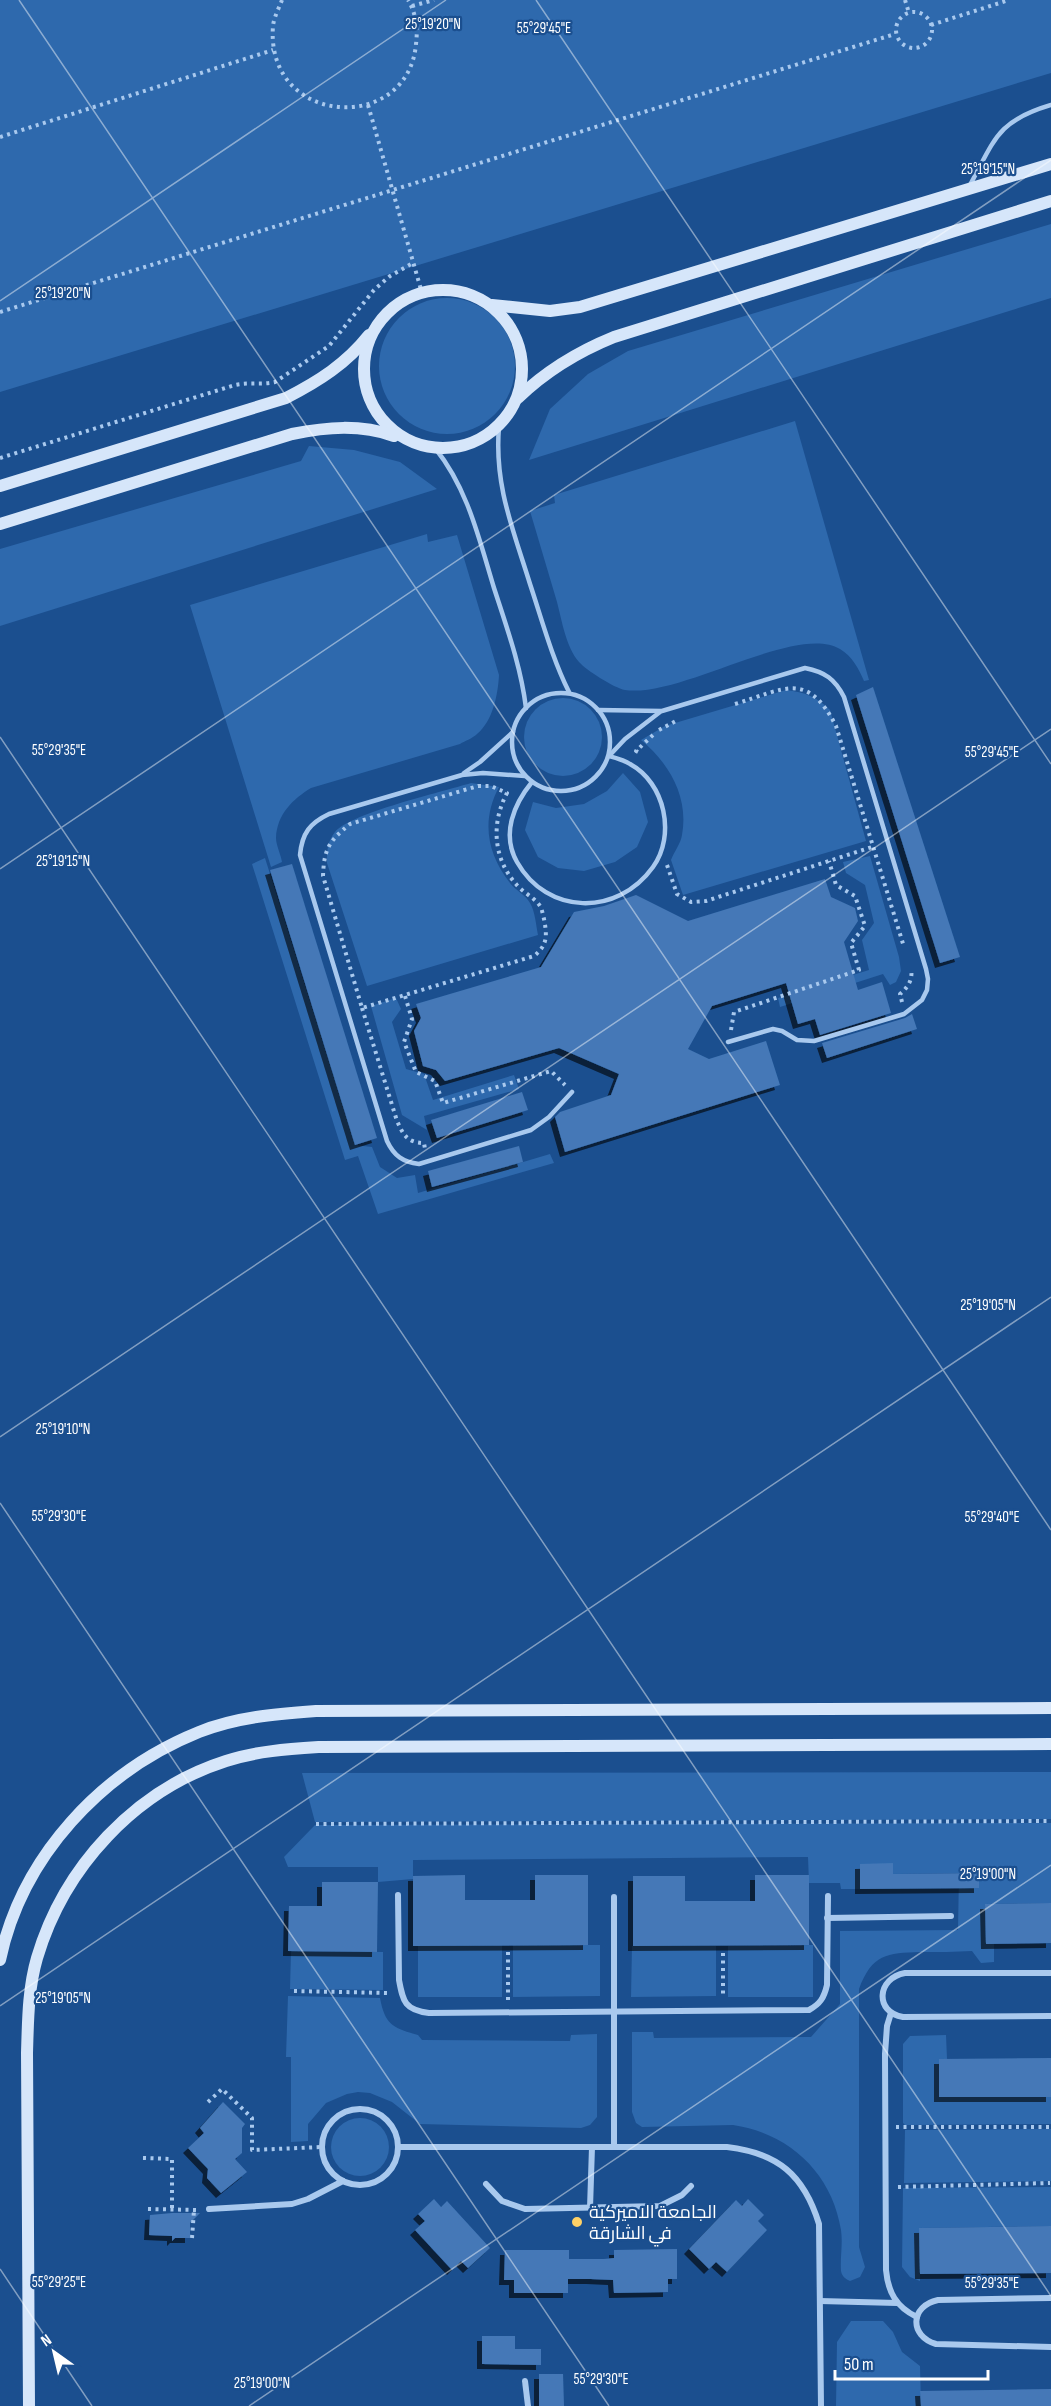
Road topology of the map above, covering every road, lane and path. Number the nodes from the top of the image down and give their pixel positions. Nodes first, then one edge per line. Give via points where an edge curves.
1 (282, 0) edge
2 (408, 0) edge
3 (434, 0) edge
4 (905, 0) edge
5 (1009, 0) edge
6 (412, 6) junction
7 (909, 13) junction
8 (931, 25) junction
9 (895, 34) junction
10 (273, 50) junction
11 (368, 105) junction
12 (1051, 105) edge
13 (0, 137) edge
14 (1051, 164) edge
15 (392, 190) junction
16 (967, 190) junction
17 (1051, 201) edge
18 (413, 263) junction
19 (422, 293) junction
20 (492, 306) junction
21 (0, 312) edge
22 (383, 317) junction
23 (518, 398) junction
24 (499, 427) junction
25 (404, 439) junction
26 (435, 448) junction
27 (0, 458) edge
28 (0, 486) edge
29 (0, 524) edge
30 (569, 692) junction
31 (732, 705) dead end
32 (526, 708) junction
33 (598, 710) junction
34 (662, 711) junction
35 (687, 718) dead end
36 (513, 732) junction
37 (609, 756) junction
38 (645, 758) dead end
39 (462, 775) junction
40 (525, 776) junction
41 (532, 782) junction
42 (872, 847) junction
43 (829, 861) junction
44 (667, 863) dead end
45 (907, 955) dead end
46 (910, 966) dead end
47 (404, 995) junction
48 (362, 1008) junction
49 (904, 1014) junction
50 (728, 1042) joint
51 (572, 1092) joint
52 (429, 1161) junction
53 (1051, 1708) edge
54 (1051, 1744) edge
55 (1051, 1821) edge
56 (316, 1824) dead end
57 (398, 1895) dead end
58 (828, 1896) dead end
59 (614, 1897) dead end
60 (951, 1916) dead end
61 (827, 1918) junction
62 (508, 1952) dead end
63 (723, 1953) dead end
64 (0, 1960) edge
65 (1051, 1973) edge
66 (294, 1991) dead end
67 (402, 1993) junction
68 (723, 2011) junction
69 (508, 2012) junction
70 (614, 2012) junction
71 (891, 2013) junction
72 (1051, 2016) edge
73 (208, 2102) dead end
74 (886, 2127) junction
75 (1051, 2127) edge
76 (322, 2147) junction
77 (398, 2147) junction
78 (592, 2147) junction
79 (614, 2147) junction
80 (143, 2158) dead end
81 (343, 2181) junction
82 (1050, 2183) edge
83 (486, 2184) dead end
84 (690, 2186) dead end
85 (885, 2187) junction
86 (590, 2208) junction
87 (209, 2209) joint
88 (148, 2210) dead end
89 (171, 2210) junction
90 (194, 2210) junction
91 (192, 2238) dead end
92 (1051, 2298) edge
93 (820, 2301) junction
94 (897, 2303) junction
95 (916, 2317) junction
96 (1051, 2347) edge
97 (525, 2381) dead end
98 (29, 2406) edge
99 (528, 2406) edge
100 (821, 2406) edge

1 - 10 path via 273,24
2 - 6 path
3 - 6 path
4 - 7 path
5 - 8 path
6 - 11 path via 418,30 416,54 406,76 389,94
7 - 8 path via 918,12
7 - 9 path via 901,17
8 - 9 path via 927,44 918,48 908,48
9 - 15 path
10 - 11 path via 282,73 298,92 319,104 343,109
10 - 13 path
11 - 15 path
12 - 16 lane via 1009,123 993,142
14 - 16 street
15 - 18 path
15 - 21 path
16 - 20 street via 580,308 550,311
17 - 23 street via 614,337 563,360
18 - 19 path
18 - 27 path via 374,290 329,346 275,382 235,385
19 - 20 street via 446,290 470,294
19 - 22 street via 407,298
20 - 23 street via 517,338 523,378
22 - 25 street via 370,337 364,383 385,424
22 - 28 street via 342,365 286,398
23 - 24 street
24 - 26 street via 456,448
24 - 30 lane via 498,467 506,506 550,647
25 - 26 street
25 - 29 street via 376,429 348,427 292,434
26 - 32 lane via 457,479 472,515 516,658
30 - 32 lane via 549,695
30 - 33 lane
31 - 42 path via 788,689 802,689 817,696 836,726
32 - 36 lane
33 - 34 lane
33 - 37 lane via 608,727
34 - 37 lane
34 - 49 lane via 805,668 824,674 838,685 928,979 922,1000
35 - 38 path via 657,732 636,751
36 - 39 lane
36 - 40 lane via 514,758
37 - 41 lane via 594,778 570,790 544,788
37 - 41 lane via 631,764 649,779 661,800 666,822 663,846 653,867 620,895 599,902 557,900 524,874 514,857 510,837 519,798
39 - 40 lane
39 - 52 lane via 317,820 307,829 300,855 387,1141 408,1163
40 - 41 lane
42 - 43 path
42 - 45 path
43 - 44 path via 706,901 691,902 677,894
43 - 50 path via 836,885 855,896 865,926 851,943 859,969 734,1012
46 - 49 path via 912,976 900,994
47 - 48 path
47 - 48 path via 534,956 542,950 547,937 541,907 515,884 500,858 495,832 500,806 507,794 491,786 465,789 350,824 333,837 324,856 323,876
47 - 51 path via 412,1020 404,1042 416,1072 435,1081 442,1103 551,1071
48 - 52 path via 404,1137 423,1143
49 - 50 lane via 814,1041 797,1040 772,1029
51 - 52 lane via 531,1131
53 - 64 street via 315,1710 257,1716 200,1731 147,1757 99,1792 59,1835 27,1884 4,1939
54 - 98 street via 320,1747 273,1750 226,1761 182,1779 142,1805 107,1836 77,1873 53,1914 37,1959 28,2006 27,2053
55 - 56 path
57 - 67 street
58 - 61 street
59 - 70 street
60 - 61 street
61 - 68 street via 827,1985 818,2005 798,2011
62 - 69 path
63 - 68 path
65 - 71 street via 896,1975 883,1988 882,1997
66 - 67 path
67 - 69 street via 406,2004 416,2011
68 - 70 street
69 - 70 street
70 - 79 street
71 - 72 street via 903,2017
71 - 74 street via 886,2040
73 - 76 path via 222,2089 252,2118 252,2150
74 - 75 path
74 - 85 street
76 - 77 street via 331,2123 341,2114 360,2110 379,2114 389,2123
76 - 81 street via 327,2167
77 - 78 street
77 - 81 street via 397,2158 385,2176 364,2185
78 - 79 street
78 - 86 street
79 - 93 street via 727,2147 769,2157 787,2169 802,2185 819,2224
80 - 89 path via 172,2159
81 - 87 street via 292,2204
82 - 85 path
83 - 86 street via 502,2201 525,2209
84 - 86 street via 682,2195 660,2206
85 - 94 street via 887,2282
87 - 90 path
88 - 89 path
89 - 90 path
90 - 91 path
92 - 95 street via 938,2300 928,2302
93 - 94 street
93 - 100 street
94 - 95 street
95 - 96 street via 920,2335 936,2344
97 - 99 street

